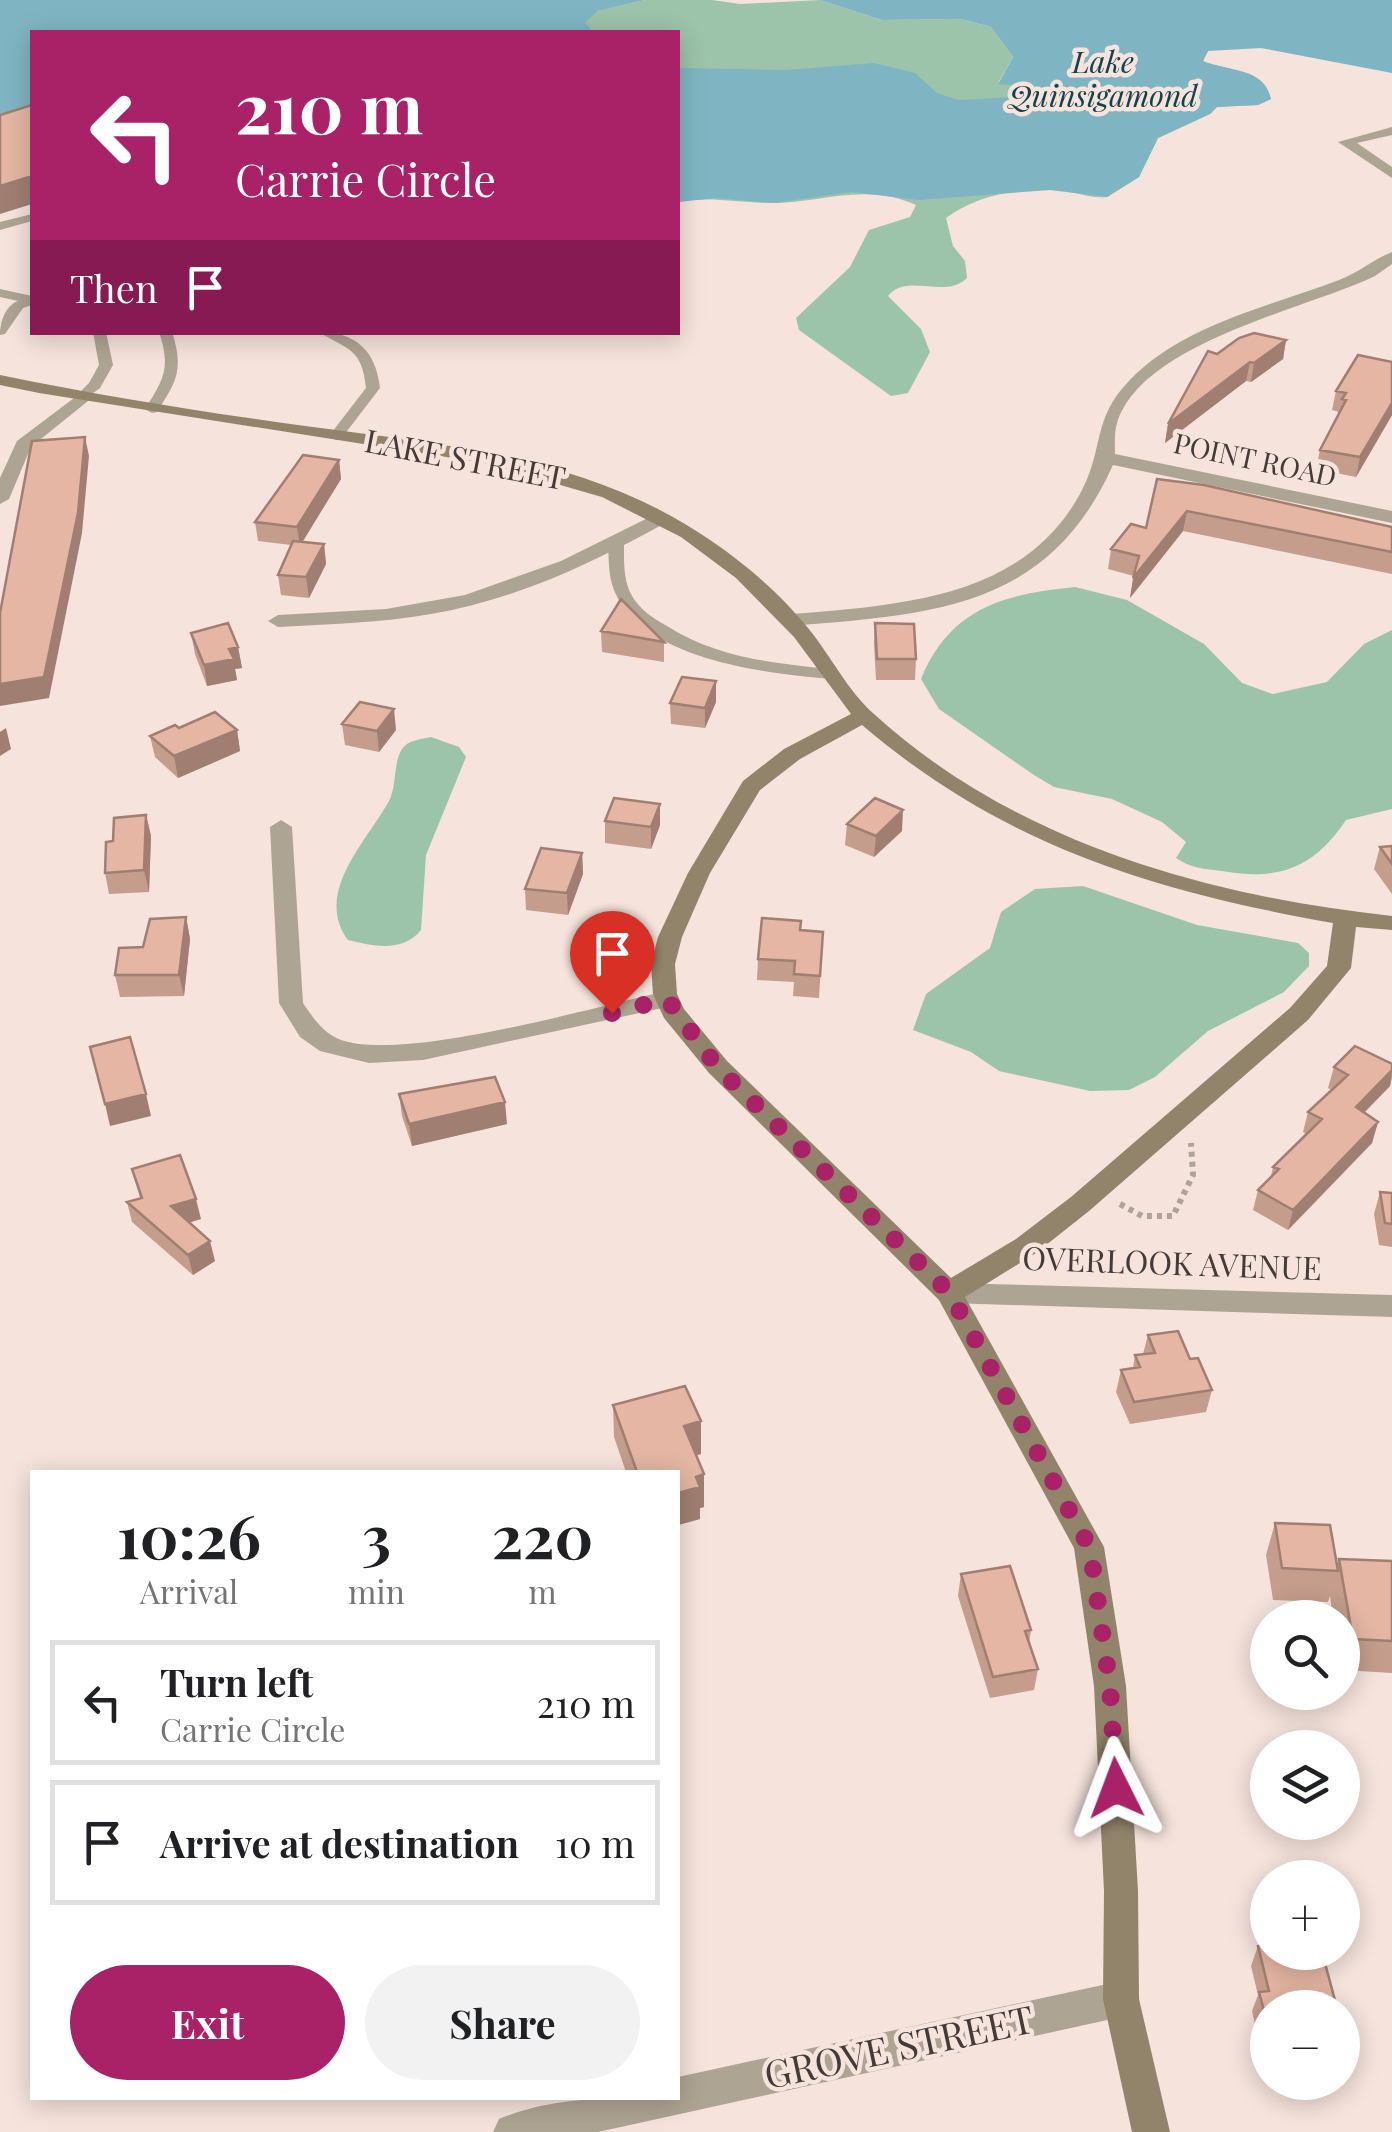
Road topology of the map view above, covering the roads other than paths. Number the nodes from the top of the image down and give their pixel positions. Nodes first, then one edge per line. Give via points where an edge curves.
1 (1392, 132) edge
2 (1392, 174) edge
3 (30, 218) edge
4 (0, 226) edge
5 (1392, 257) edge
6 (0, 292) edge
7 (30, 300) edge
8 (30, 301) edge
9 (0, 331) edge
10 (100, 335) edge
11 (167, 335) edge
12 (332, 335) edge
13 (0, 380) edge
14 (82, 397) junction
15 (152, 409) junction
16 (336, 436) junction
17 (1106, 458) junction
18 (0, 499) edge
19 (1392, 516) edge
20 (660, 518) junction
21 (616, 543) junction
22 (791, 620) junction
23 (278, 621) dead end
24 (830, 674) junction
25 (864, 716) junction
26 (281, 827) dead end
27 (1344, 918) junction
28 (1392, 924) edge
29 (667, 999) junction
30 (949, 1292) junction
31 (1392, 1306) edge
32 (1120, 1999) junction
33 (680, 2096) edge
34 (661, 2100) edge
35 (512, 2132) edge
36 (1151, 2132) edge

1 - 2 street via 1345,142
3 - 4 lane
5 - 17 street via 1362,279 1296,300 1160,362 1109,421
6 - 7 lane
8 - 9 lane via 18,305
10 - 14 lane via 106,365
11 - 15 lane via 174,365
12 - 16 lane via 352,342 371,364 372,388
13 - 14 main road, LAKE STREET
14 - 15 main road, LAKE STREET
14 - 18 street via 23,445
15 - 16 main road, LAKE STREET
16 - 20 main road, LAKE STREET via 524,466
17 - 19 street, POINT ROAD
17 - 22 street via 1070,532 999,580 942,603
20 - 21 street
20 - 22 main road, LAKE STREET via 714,551
21 - 23 street via 459,602
21 - 24 lane via 618,586 628,605 673,638 737,664
22 - 24 main road, LAKE STREET
24 - 25 main road, LAKE STREET
25 - 27 main road, LAKE STREET via 974,799 1038,834 1154,876
25 - 29 main road via 769,768 744,796 666,948
26 - 29 street via 292,1003 309,1030 329,1044 369,1055 424,1052
27 - 28 main road, LAKE STREET
27 - 30 main road via 1343,952 1328,984 1300,1014 1026,1246
29 - 30 main road via 718,1068
30 - 31 street, OVERLOOK AVENUE
30 - 32 main road via 1090,1548 1110,1686 1122,1891
32 - 33 street, GROVE STREET
32 - 36 main road
34 - 35 street

